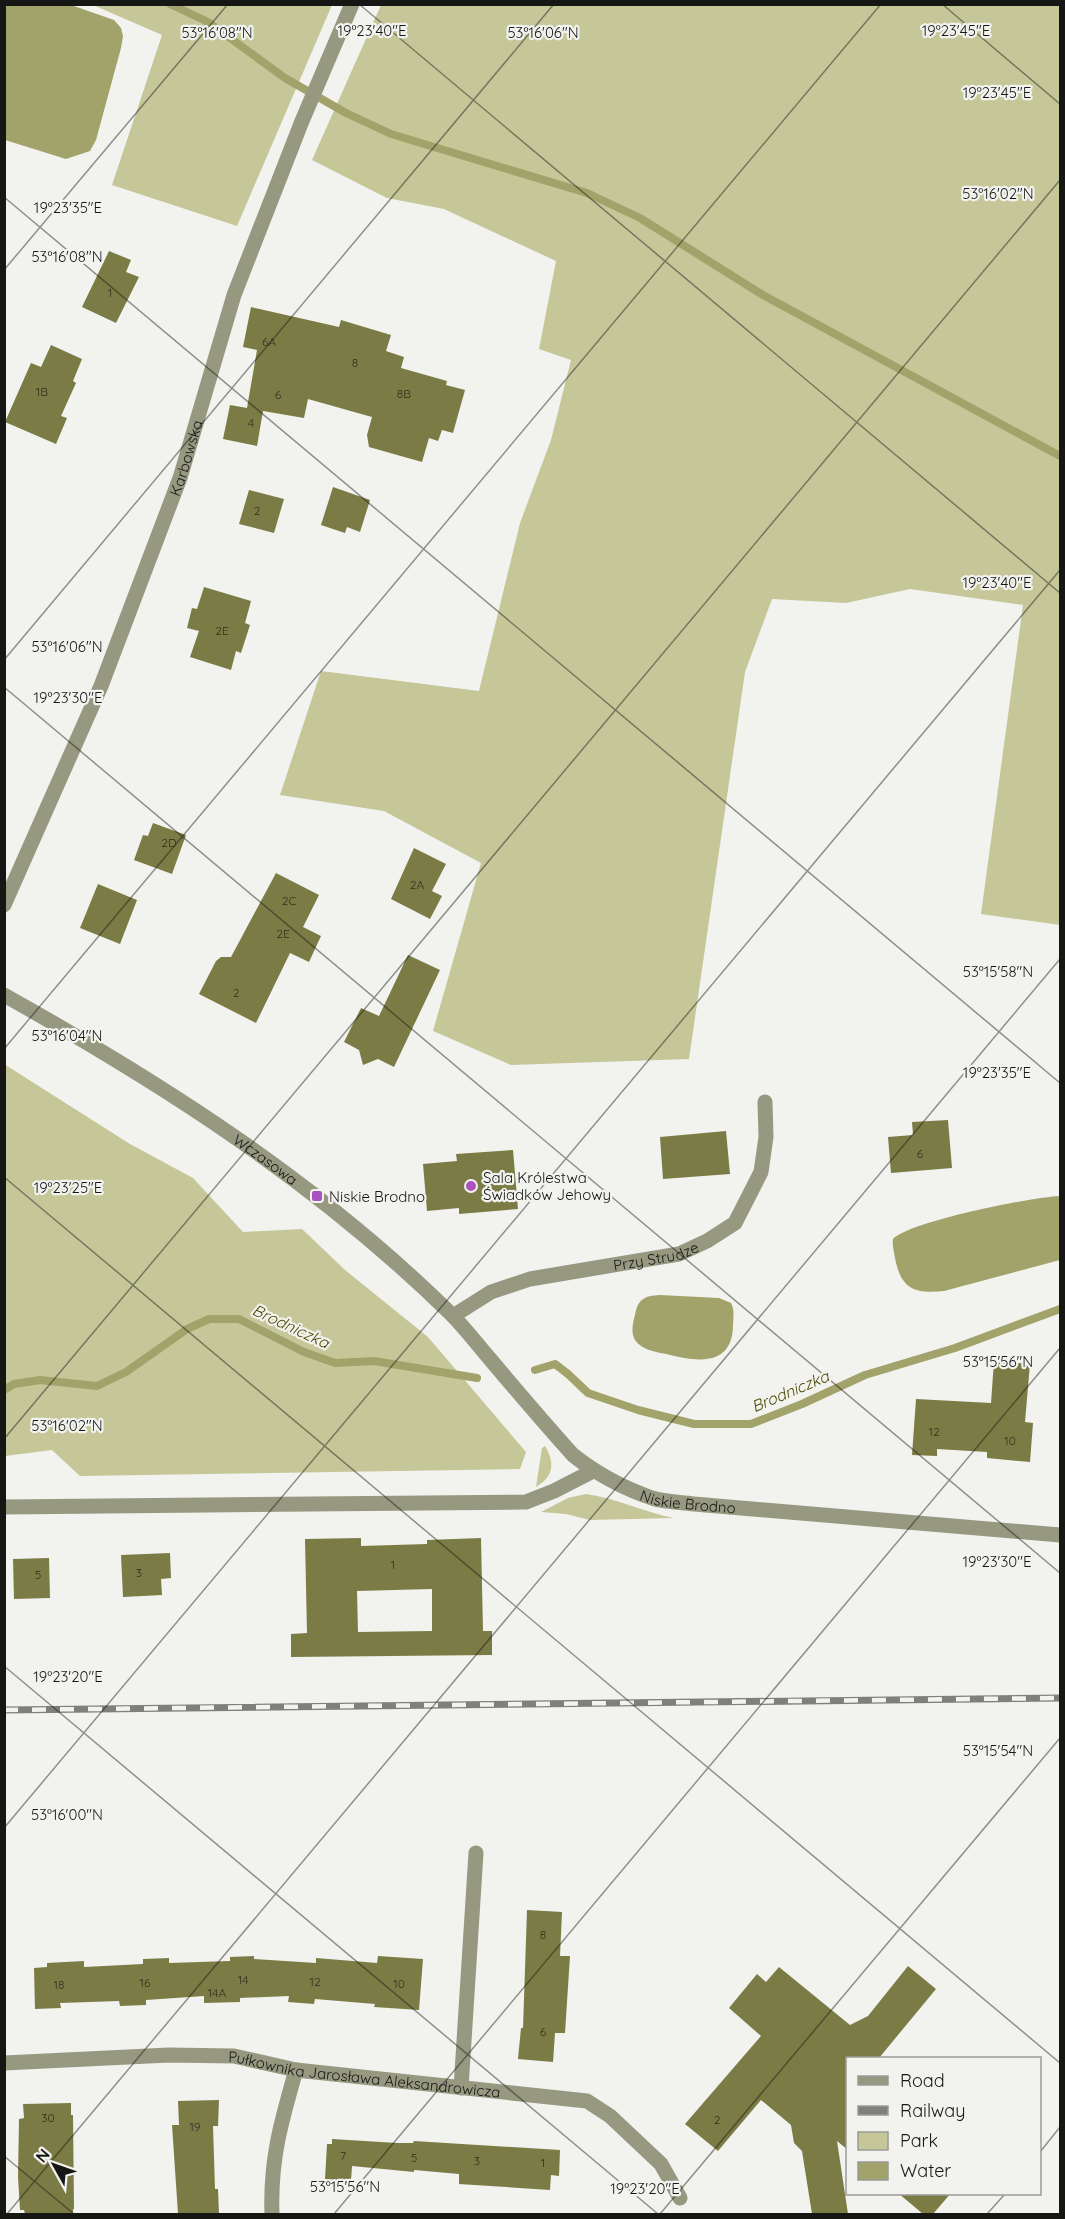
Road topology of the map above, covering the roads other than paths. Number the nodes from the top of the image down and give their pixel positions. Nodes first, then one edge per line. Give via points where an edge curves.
1 (352, 4) edge
2 (4, 905) edge
3 (4, 995) edge
4 (765, 1102) dead end
5 (453, 1316) junction
6 (593, 1471) junction
7 (4, 1507) edge
8 (1060, 1535) edge
9 (476, 1853) dead end
10 (4, 2063) edge
11 (296, 2070) junction
12 (461, 2088) junction
13 (680, 2198) dead end
14 (272, 2214) edge

1 - 2 street, Karbowska via 234,295 176,489 101,686
3 - 5 street, Wczasowa via 157,1084 265,1156 348,1221
4 - 5 street, Przy Strudze via 761,1172 735,1223 679,1254 530,1279 491,1292
5 - 6 street, Wczasowa via 552,1432
6 - 7 street via 526,1502
6 - 8 street, Niskie Brodno via 653,1498 694,1504
9 - 12 street
10 - 11 street, Pułkownika Jarosława Aleksandrowicza via 234,2056
11 - 12 street, Pułkownika Jarosława Aleksandrowicza
11 - 14 street via 277,2135
12 - 13 street, Pułkownika Jarosława Aleksandrowicza via 587,2101 610,2116 661,2164

